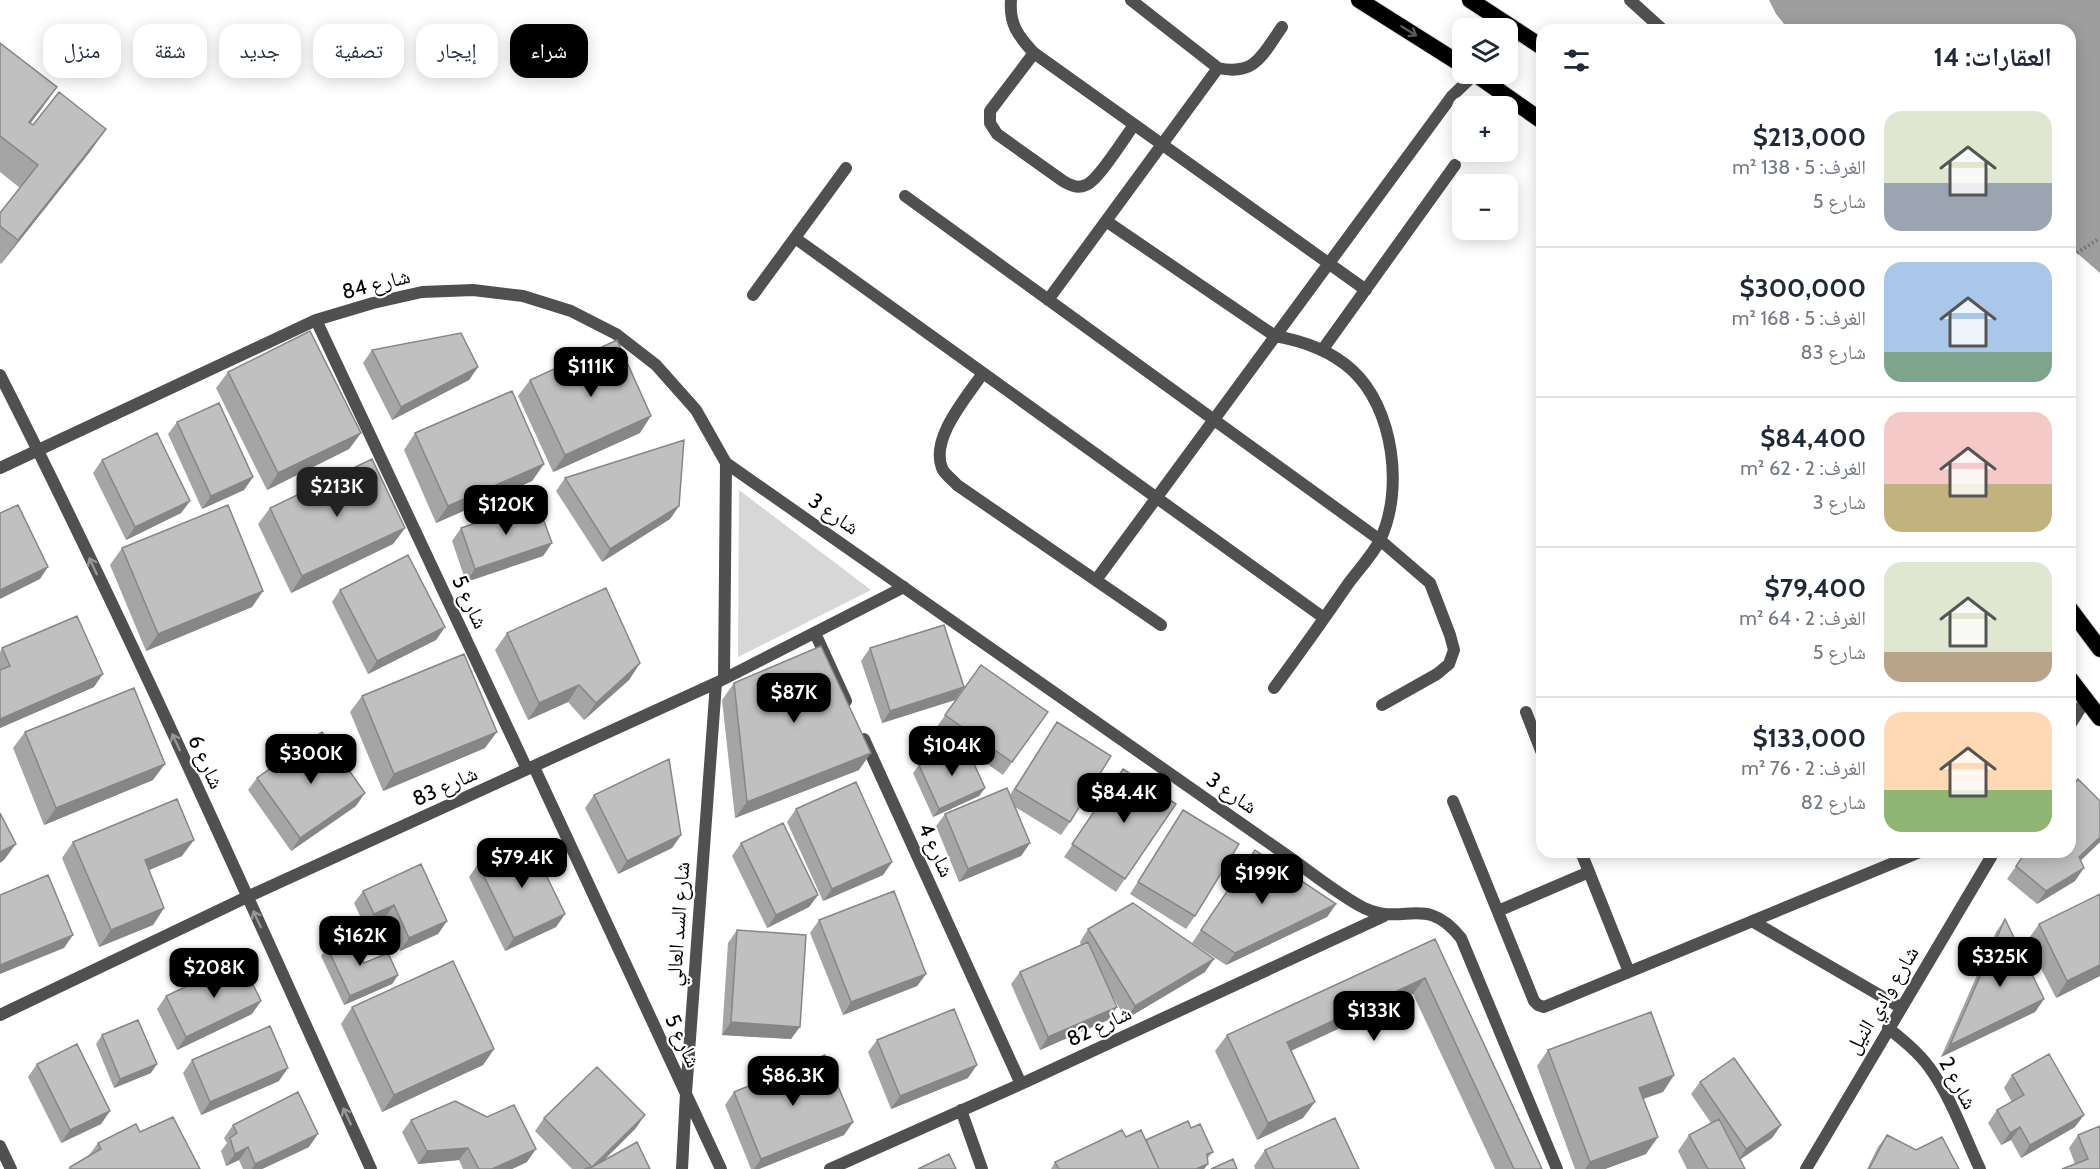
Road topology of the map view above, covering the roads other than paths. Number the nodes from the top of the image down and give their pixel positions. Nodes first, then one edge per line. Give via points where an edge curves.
1 (1011, 0) edge
2 (1131, 0) edge
3 (1359, 0) edge
4 (1470, 0) edge
5 (1630, 0) edge
6 (1656, 24) edge
7 (1282, 27) dead end
8 (1536, 43) edge
9 (1034, 53) junction
10 (1452, 59) edge
11 (1218, 69) junction
12 (1465, 84) edge
13 (1489, 84) edge
14 (1536, 117) edge
15 (1134, 125) junction
16 (1162, 145) junction
17 (1455, 165) dead end
18 (846, 168) dead end
19 (905, 196) dead end
20 (1106, 221) junction
21 (795, 238) junction
22 (1328, 263) junction
23 (1366, 290) junction
24 (753, 295) dead end
25 (1048, 300) junction
26 (316, 320) junction
27 (1275, 336) junction
28 (1323, 350) junction
29 (983, 373) junction
30 (0, 375) edge
31 (1213, 419) junction
32 (38, 450) junction
33 (726, 463) junction
34 (0, 468) edge
35 (1156, 498) junction
36 (1380, 540) junction
37 (1096, 580) junction
38 (904, 587) junction
39 (2076, 617) edge
40 (1324, 618) junction
41 (1161, 625) dead end
42 (815, 633) junction
43 (2100, 649) edge
44 (720, 681) junction
45 (2076, 686) edge
46 (1275, 688) dead end
47 (2086, 699) junction
48 (1382, 705) dead end
49 (850, 708) edge
50 (1526, 712) dead end
51 (2076, 715) edge
52 (2100, 718) edge
53 (859, 730) edge
54 (1536, 738) edge
55 (531, 768) junction
56 (1453, 801) dead end
57 (1583, 858) edge
58 (1905, 858) edge
59 (1990, 858) edge
60 (1589, 872) junction
61 (247, 897) junction
62 (1498, 911) junction
63 (1384, 916) junction
64 (1752, 921) junction
65 (1629, 972) junction
66 (1900, 1007) junction
67 (0, 1016) edge
68 (1888, 1028) junction
69 (1021, 1084) junction
70 (686, 1093) junction
71 (962, 1110) junction
72 (0, 1146) edge
73 (11, 1169) edge
74 (371, 1169) edge
75 (682, 1169) edge
76 (721, 1169) edge
77 (830, 1169) edge
78 (982, 1169) edge
79 (1557, 1169) edge
80 (1806, 1169) edge
81 (1980, 1169) edge

1 - 9 street via 1010,12 1017,35
2 - 11 street
3 -> 10 highway
4 - 8 highway
5 - 6 street
7 - 11 street via 1247,69
9 - 15 street
9 - 15 street via 990,111 990,123 997,134 1074,187 1087,185 1096,177
11 - 16 street
12 - 22 street
13 - 14 highway
15 - 16 street
16 - 20 street
16 - 22 street
17 - 23 street
18 - 21 street
19 - 25 street
20 - 25 street
20 - 27 street
21 - 24 street
21 - 29 street
22 - 23 street
22 - 27 street
23 - 28 street
25 - 31 street
26 - 32 street, شارع 84
26 - 33 street, شارع 84 via 422,292 473,290 523,296 571,311 616,334 656,365 696,410
26 - 55 street, شارع 5
27 - 28 street via 1300,340
27 - 31 street
28 - 36 street via 1359,378 1376,401 1388,436 1393,482
29 - 35 street
29 - 37 street via 947,427 938,448 942,469 957,485
30 - 32 street, شارع 6
31 - 35 street
31 - 36 street
32 - 34 street, شارع 84
61 -> 32 street, شارع 6
33 - 38 street, شارع 3
33 - 44 street, شارع السد العالي
35 - 37 street
35 - 40 street
36 - 40 street
36 - 48 street via 1430,583 1454,650 1449,664 1437,674
37 - 41 street
38 - 42 street, شارع 83
38 - 63 street, شارع 3 via 1336,890
39 - 43 highway
40 - 46 street
42 - 44 street, شارع 83
42 - 49 street
44 - 55 street, شارع 83
44 - 70 street, شارع السد العالي
45 - 47 highway
47 - 51 street
47 - 52 highway
50 - 54 street
53 - 69 street, شارع 4
55 - 61 street, شارع 83
55 - 70 street, شارع 5
56 - 62 street
57 - 60 street
58 - 64 street
59 - 66 street, شارع وادي النيل
60 - 62 street
60 - 65 street
61 - 67 street, شارع 83
74 -> 61 street, شارع 6
62 - 65 street via 1538,1005 1550,1005
63 - 69 street, شارع 82
63 - 79 street via 1420,912 1437,916 1461,938
64 - 65 street
64 - 66 street
66 - 68 street, شارع وادي النيل
68 - 80 street, شارع وادي النيل
68 - 81 street, شارع 2 via 1929,1067
69 - 71 street, شارع 82
70 - 75 street, شارع السد العالي
70 - 76 street, شارع 5
71 - 77 street, شارع 82
71 - 78 street
72 - 73 street

